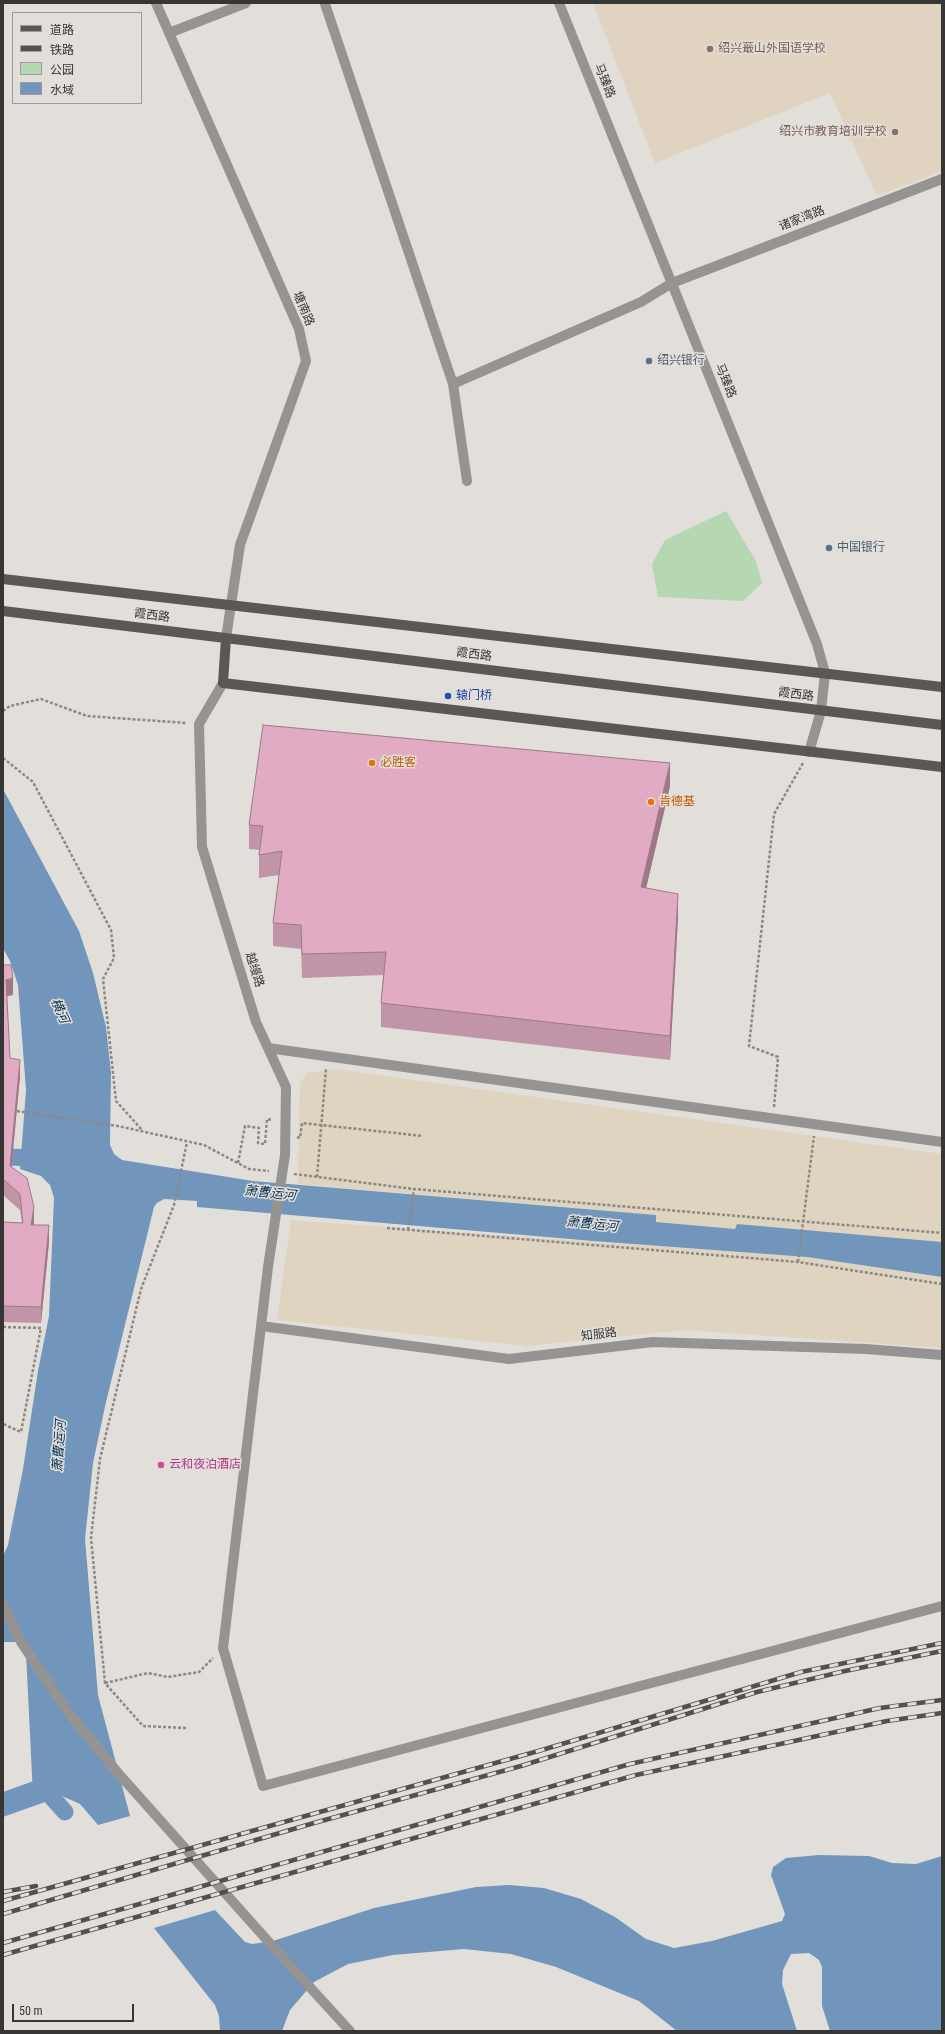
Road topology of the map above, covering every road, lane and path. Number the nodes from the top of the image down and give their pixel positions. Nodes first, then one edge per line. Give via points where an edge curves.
1 (156, 3) edge
2 (246, 3) edge
3 (559, 3) edge
4 (325, 4) dead end
5 (169, 34) junction
6 (942, 179) edge
7 (672, 283) junction
8 (453, 384) junction
9 (466, 481) dead end
10 (3, 579) edge
11 (231, 605) junction
12 (3, 611) edge
13 (226, 638) junction
14 (825, 673) junction
15 (223, 683) junction
16 (942, 687) edge
17 (3, 711) edge
18 (821, 711) junction
19 (199, 724) junction
20 (942, 725) edge
21 (809, 752) junction
22 (3, 758) edge
23 (942, 767) edge
24 (268, 1048) junction
25 (327, 1056) junction
26 (17, 1111) edge
27 (773, 1118) junction
28 (285, 1122) junction
29 (816, 1123) junction
30 (321, 1126) junction
31 (143, 1132) junction
32 (285, 1136) junction
33 (423, 1136) dead end
34 (187, 1142) junction
35 (942, 1142) edge
36 (238, 1163) junction
37 (272, 1172) dead end
38 (287, 1174) dead end
39 (316, 1177) junction
40 (414, 1189) junction
41 (804, 1221) junction
42 (387, 1228) dead end
43 (408, 1230) junction
44 (942, 1233) edge
45 (798, 1262) junction
46 (942, 1284) edge
47 (261, 1326) junction
48 (3, 1327) edge
49 (942, 1355) edge
50 (3, 1424) edge
51 (3, 1605) edge
52 (942, 1606) edge
53 (223, 1648) junction
54 (105, 1683) junction
55 (186, 1728) dead end
56 (350, 2031) edge

1 - 5 street, 塘南路
2 - 5 street
3 - 7 street, 马臻路
4 - 8 street
5 - 11 street, 塘南路 via 299,329 306,361 240,546
6 - 7 street, 诸家湾路
7 - 8 street, 诸家湾路 via 641,302
7 - 14 street, 马臻路 via 817,644
8 - 9 street
10 - 11 main road, 霞西路
11 - 13 street, 塘南路
11 - 14 main road, 霞西路
12 - 13 main road, 霞西路
13 - 15 main road
13 - 18 main road, 霞西路
14 - 16 main road, 霞西路
14 - 18 street, 马臻路
15 - 19 street
15 - 21 main road
17 - 19 path via 10,706 41,699 87,716
18 - 20 main road, 霞西路
18 - 21 street, 马臻路
19 - 24 street, 越缦路 via 202,847 256,1022
21 - 23 main road
21 - 27 path via 774,814 750,1046 778,1057
22 - 31 path via 33,782 111,930 114,958 103,979 116,1101
24 - 25 street
24 - 28 street, 越缦路 via 286,1087
25 - 27 street
25 - 30 path
26 - 31 path
27 - 29 street
28 - 32 street, 越缦路
28 - 36 path via 267,1119 265,1144 258,1143 259,1128 245,1126
29 - 35 street
29 - 41 path
30 - 32 path via 302,1123 300,1138
30 - 33 path
30 - 39 path
31 - 34 path
32 - 47 street, 越缦路 via 285,1155
34 - 36 path via 204,1146
34 - 54 path via 174,1205 141,1289 100,1459 91,1538
36 - 37 path via 249,1169
38 - 39 path
39 - 40 path
40 - 41 path
40 - 43 path
41 - 44 path
41 - 45 path
42 - 43 path
43 - 45 path
45 - 46 path
47 - 49 street, 知服路 via 509,1359 653,1342 866,1349
47 - 53 street, 越缦路
48 - 50 path via 41,1328 21,1432
51 - 56 street via 21,1642 68,1712 134,1790
52 - 53 street via 263,1786
53 - 54 path via 199,1672 168,1677 148,1673
54 - 55 path via 143,1726

